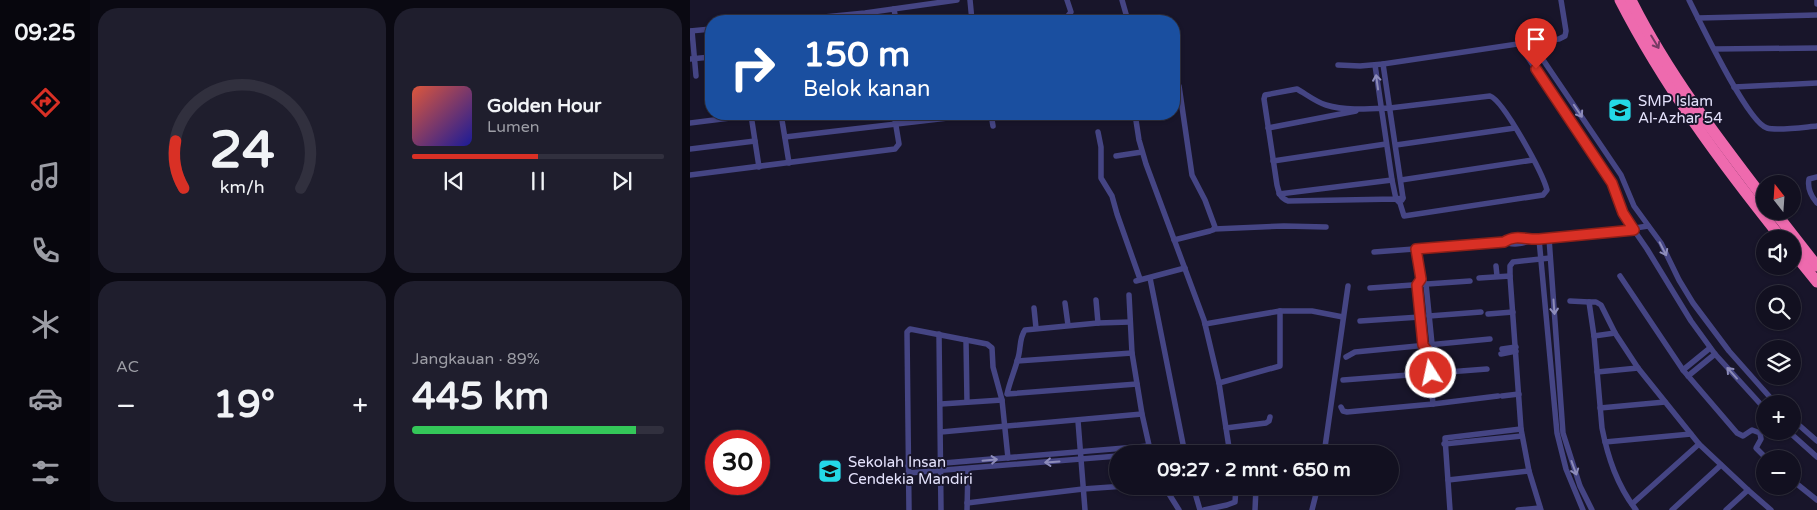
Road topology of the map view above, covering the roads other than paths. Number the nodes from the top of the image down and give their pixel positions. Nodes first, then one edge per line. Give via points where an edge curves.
1 (957, 0) edge
2 (970, 0) edge
3 (1067, 0) edge
4 (1122, 0) edge
5 (1561, 0) edge
6 (1620, 0) edge
7 (1631, 0) edge
8 (1689, 0) edge
9 (894, 9) junction
10 (865, 13) joint
11 (844, 15) edge
12 (895, 15) edge
13 (971, 15) edge
14 (1068, 15) edge
15 (1126, 15) edge
16 (1817, 15) edge
17 (1698, 18) junction
18 (705, 30) edge
19 (691, 31) edge
20 (1532, 42) junction
21 (1519, 44) junction
22 (1817, 48) edge
23 (1715, 49) junction
24 (705, 57) edge
25 (692, 59) edge
26 (1338, 64) dead end
27 (1383, 64) junction
28 (1375, 65) junction
29 (696, 76) dead end
30 (1817, 84) edge
31 (1734, 87) junction
32 (1180, 93) edge
33 (1381, 108) junction
34 (1390, 108) junction
35 (1368, 109) junction
36 (713, 120) edge
37 (752, 120) edge
38 (782, 120) edge
39 (895, 120) edge
40 (930, 120) edge
41 (992, 120) edge
42 (1136, 120) edge
43 (690, 123) edge
44 (895, 124) junction
45 (992, 126) dead end
46 (1817, 126) edge
47 (1268, 128) junction
48 (1515, 128) junction
49 (1098, 132) dead end
50 (785, 137) junction
51 (755, 141) junction
52 (1386, 144) junction
53 (1396, 145) junction
54 (690, 149) edge
55 (1142, 152) junction
56 (1606, 152) junction
57 (1116, 156) dead end
58 (1596, 159) junction
59 (1534, 160) junction
60 (1274, 162) junction
61 (789, 163) junction
62 (1399, 164) junction
63 (1389, 165) junction
64 (759, 167) junction
65 (690, 175) edge
66 (1817, 177) edge
67 (1392, 180) junction
68 (1401, 180) junction
69 (1279, 194) junction
70 (1756, 194) edge
71 (1756, 195) edge
72 (1400, 200) junction
73 (1817, 203) edge
74 (1781, 220) edge
75 (1648, 226) junction
76 (1326, 227) dead end
77 (1214, 229) junction
78 (1634, 230) junction
79 (1549, 238) junction
80 (1539, 239) junction
81 (1174, 240) junction
82 (1416, 249) junction
83 (1374, 252) dead end
84 (1550, 258) junction
85 (1541, 259) junction
86 (1801, 263) edge
87 (1496, 266) dead end
88 (1817, 266) edge
89 (1185, 268) junction
90 (1497, 276) junction
91 (1510, 276) junction
92 (1620, 276) dead end
93 (1150, 278) junction
94 (1479, 278) dead end
95 (1421, 279) junction
96 (1470, 281) dead end
97 (1817, 282) edge
98 (1426, 284) junction
99 (1417, 285) junction
100 (1348, 286) dead end
101 (1370, 288) dead end
102 (1129, 296) dead end
103 (1096, 300) dead end
104 (1570, 301) dead end
105 (1589, 302) junction
106 (1065, 303) dead end
107 (1034, 308) dead end
108 (1280, 311) junction
109 (1481, 312) dead end
110 (1513, 312) junction
111 (1488, 314) dead end
112 (1343, 316) junction
113 (1420, 316) junction
114 (1429, 316) junction
115 (1360, 321) dead end
116 (1130, 322) junction
117 (1098, 323) junction
118 (1205, 324) junction
119 (1068, 325) junction
120 (1036, 328) junction
121 (1615, 333) junction
122 (940, 334) junction
123 (1594, 336) junction
124 (966, 340) junction
125 (1490, 340) dead end
126 (1432, 344) junction
127 (1423, 345) junction
128 (1710, 348) junction
129 (1516, 349) junction
130 (1502, 351) dead end
131 (1428, 352) junction
132 (1132, 353) junction
133 (1715, 354) junction
134 (1346, 357) dead end
135 (1017, 361) junction
136 (1638, 368) junction
137 (1486, 369) dead end
138 (1683, 370) junction
139 (1597, 372) junction
140 (1431, 373) junction
141 (1688, 376) junction
142 (1343, 380) dead end
143 (1219, 382) junction
144 (1137, 384) junction
145 (1519, 394) junction
146 (1768, 395) edge
147 (1004, 396) junction
148 (1756, 399) edge
149 (967, 402) junction
150 (1665, 402) junction
151 (941, 404) junction
152 (1433, 404) junction
153 (1341, 406) dead end
154 (1600, 408) junction
155 (1142, 414) junction
156 (1270, 417) dead end
157 (1078, 420) junction
158 (1005, 427) junction
159 (1801, 427) edge
160 (1226, 428) junction
161 (1521, 429) junction
162 (941, 432) junction
163 (1560, 433) junction
164 (1691, 434) junction
165 (1522, 436) junction
166 (1798, 440) edge
167 (1817, 441) edge
168 (1605, 442) junction
169 (1444, 444) junction
170 (1699, 444) junction
171 (1149, 445) edge
172 (1183, 445) edge
173 (1229, 445) edge
174 (1325, 445) edge
175 (1758, 450) edge
176 (1109, 452) edge
177 (1080, 453) junction
178 (1028, 456) junction
179 (1109, 457) edge
180 (1817, 457) edge
181 (1008, 458) junction
182 (1080, 460) junction
183 (942, 463) junction
184 (1028, 464) junction
185 (1722, 465) junction
186 (908, 469) junction
187 (968, 469) junction
188 (941, 470) junction
189 (1529, 471) junction
190 (1448, 480) junction
191 (1109, 487) edge
192 (1801, 487) edge
193 (1083, 489) junction
194 (1748, 490) junction
195 (1168, 495) edge
196 (1196, 495) edge
197 (1235, 495) edge
198 (1256, 495) edge
199 (1316, 495) edge
200 (1817, 500) edge
201 (967, 502) junction
202 (1632, 504) junction
203 (1541, 509) edge
204 (909, 510) edge
205 (941, 510) edge
206 (967, 510) edge
207 (1085, 510) edge
208 (1176, 510) edge
209 (1202, 510) edge
210 (1255, 510) edge
211 (1312, 510) edge
212 (1450, 510) edge
213 (1518, 510) edge
214 (1583, 510) edge
215 (1592, 510) edge
216 (1636, 510) edge
217 (1672, 510) edge
218 (1726, 510) edge
219 (1771, 510) edge

1 - 9 street
2 - 13 street
3 - 14 street
4 - 15 street
5 - 20 street via 1564,36
6 - 71 highway via 1680,103 1734,176
7 -> 70 highway via 1693,103
8 - 17 street
9 - 10 street
9 - 12 street
10 - 11 street
16 - 17 street
17 - 23 street
18 - 19 street
19 - 25 street
20 - 21 street
20 -> 56 street
21 - 27 street
21 - 58 street
22 - 23 street
23 - 31 street
24 - 25 street
25 - 29 street
26 - 28 street
27 - 28 street
27 - 34 street
33 -> 28 street
30 - 31 street
31 - 46 street via 1764,128
32 - 77 street via 1192,175 1205,200
33 - 34 street
33 - 35 street
33 - 52 street
34 - 48 street via 1490,96 1498,102
34 - 53 street
35 - 47 street
35 - 47 street via 1324,104 1291,89 1265,95
36 - 43 street
37 - 51 street
38 - 50 street
39 - 44 street
40 - 44 street
41 - 45 street
42 - 55 street
44 - 50 street
44 - 61 street via 899,144 896,149
47 - 60 street
48 - 53 street
48 - 59 street
49 - 93 street via 1101,178 1112,196 1138,280
50 - 61 street
51 - 54 street
51 - 64 street
52 - 60 street
52 - 63 street
53 - 62 street
55 - 57 street
55 - 81 street
56 - 58 street
56 - 75 street
58 - 78 street via 1612,183 1623,213
59 - 68 street
59 - 72 street via 1546,187 1547,192 1543,195 1406,217
60 - 69 street
61 - 64 street
62 - 63 street
62 - 68 street
63 - 67 street
64 - 65 street
66 - 73 street via 1809,179 1808,185
67 - 69 street
67 - 72 street
68 - 72 street
69 - 72 street via 1288,202
74 - 88 highway
75 - 78 street
75 -> 146 street via 1698,310
76 - 77 street
77 - 81 street
78 - 79 street
78 - 128 street
79 - 80 street
79 - 84 street
80 - 82 street via 1510,244
80 - 85 street
81 - 89 street
82 - 83 street
82 - 95 street
84 - 85 street
84 -> 163 street
85 - 91 street via 1513,262
85 - 163 street
86 - 97 highway
87 - 90 street
89 - 93 street
89 - 118 street
90 - 91 street
90 - 94 street
91 - 110 street
92 - 138 street
93 - 172 street
95 - 98 street
95 - 99 street
96 - 98 street
98 - 99 street
98 - 114 street
99 - 101 street
99 - 113 street
100 - 112 street
102 - 116 street
103 - 117 street
104 - 105 street
105 - 121 street via 1601,305
105 - 123 street
106 - 119 street
107 - 120 street
108 - 112 street via 1312,311
108 - 118 street
108 - 143 street via 1280,366
109 - 114 street
110 - 111 street
110 - 129 street
112 - 174 street
113 - 115 street
113 - 127 street
114 - 126 street
116 - 117 street
116 - 132 street
117 - 119 street
118 - 143 street
119 - 120 street
120 - 135 street via 1023,333
121 - 123 street
121 - 136 street
122 - 124 street
122 - 151 street
122 - 186 street via 913,328 907,332
123 - 139 street
124 - 147 street via 992,348 993,368
124 - 149 street
125 - 126 street
126 - 127 street
126 - 131 street
127 - 131 street
127 - 134 street via 1356,352
128 - 133 street
128 - 138 street
129 - 130 street
129 - 145 street
131 - 140 street
132 - 135 street
132 - 144 street
133 - 141 street
148 -> 133 street
135 - 147 street
136 - 139 street
136 - 150 street
137 - 140 street
138 - 141 street
139 - 154 street
140 - 142 street
140 - 152 street
141 - 175 street via 1739,435 1752,430 1760,433
143 - 160 street
144 - 147 street
144 - 155 street
145 - 152 street
145 - 161 street
147 - 149 street
147 - 158 street
149 - 151 street
150 - 154 street
150 - 164 street
151 - 162 street
152 - 153 street via 1347,412
154 - 168 street
155 - 157 street
155 - 171 street
156 - 160 street via 1266,423
157 - 158 street
157 - 177 street
158 - 162 street
158 - 181 street
159 - 167 street
160 - 173 street
161 - 165 street
161 - 169 street via 1447,437
162 - 183 street
163 - 214 street via 1561,454
163 -> 215 street
164 - 168 street
164 - 170 street
165 - 169 street
165 - 189 street
166 - 180 street
168 - 202 street via 1618,480
169 - 190 street
170 - 185 street
170 - 202 street
176 - 177 street
177 - 178 street
177 - 182 street
178 - 181 street
178 - 184 street
179 - 182 street
183 -> 181 street
182 -> 184 street
182 - 193 street
183 - 186 street
183 - 188 street
184 - 187 street
185 - 194 street
185 - 217 street
186 - 188 street
186 - 204 street
187 - 188 street
187 - 201 street
188 - 205 street
189 - 190 street
189 - 203 street
190 - 212 street
191 - 193 street
192 - 200 street
193 - 201 street
193 - 207 street
194 - 218 street
194 - 219 street
195 - 208 street
196 - 209 street
197 - 209 street via 1235,502 1227,506
198 - 210 street
199 - 211 street
201 - 206 street
202 - 216 street
203 - 213 street

